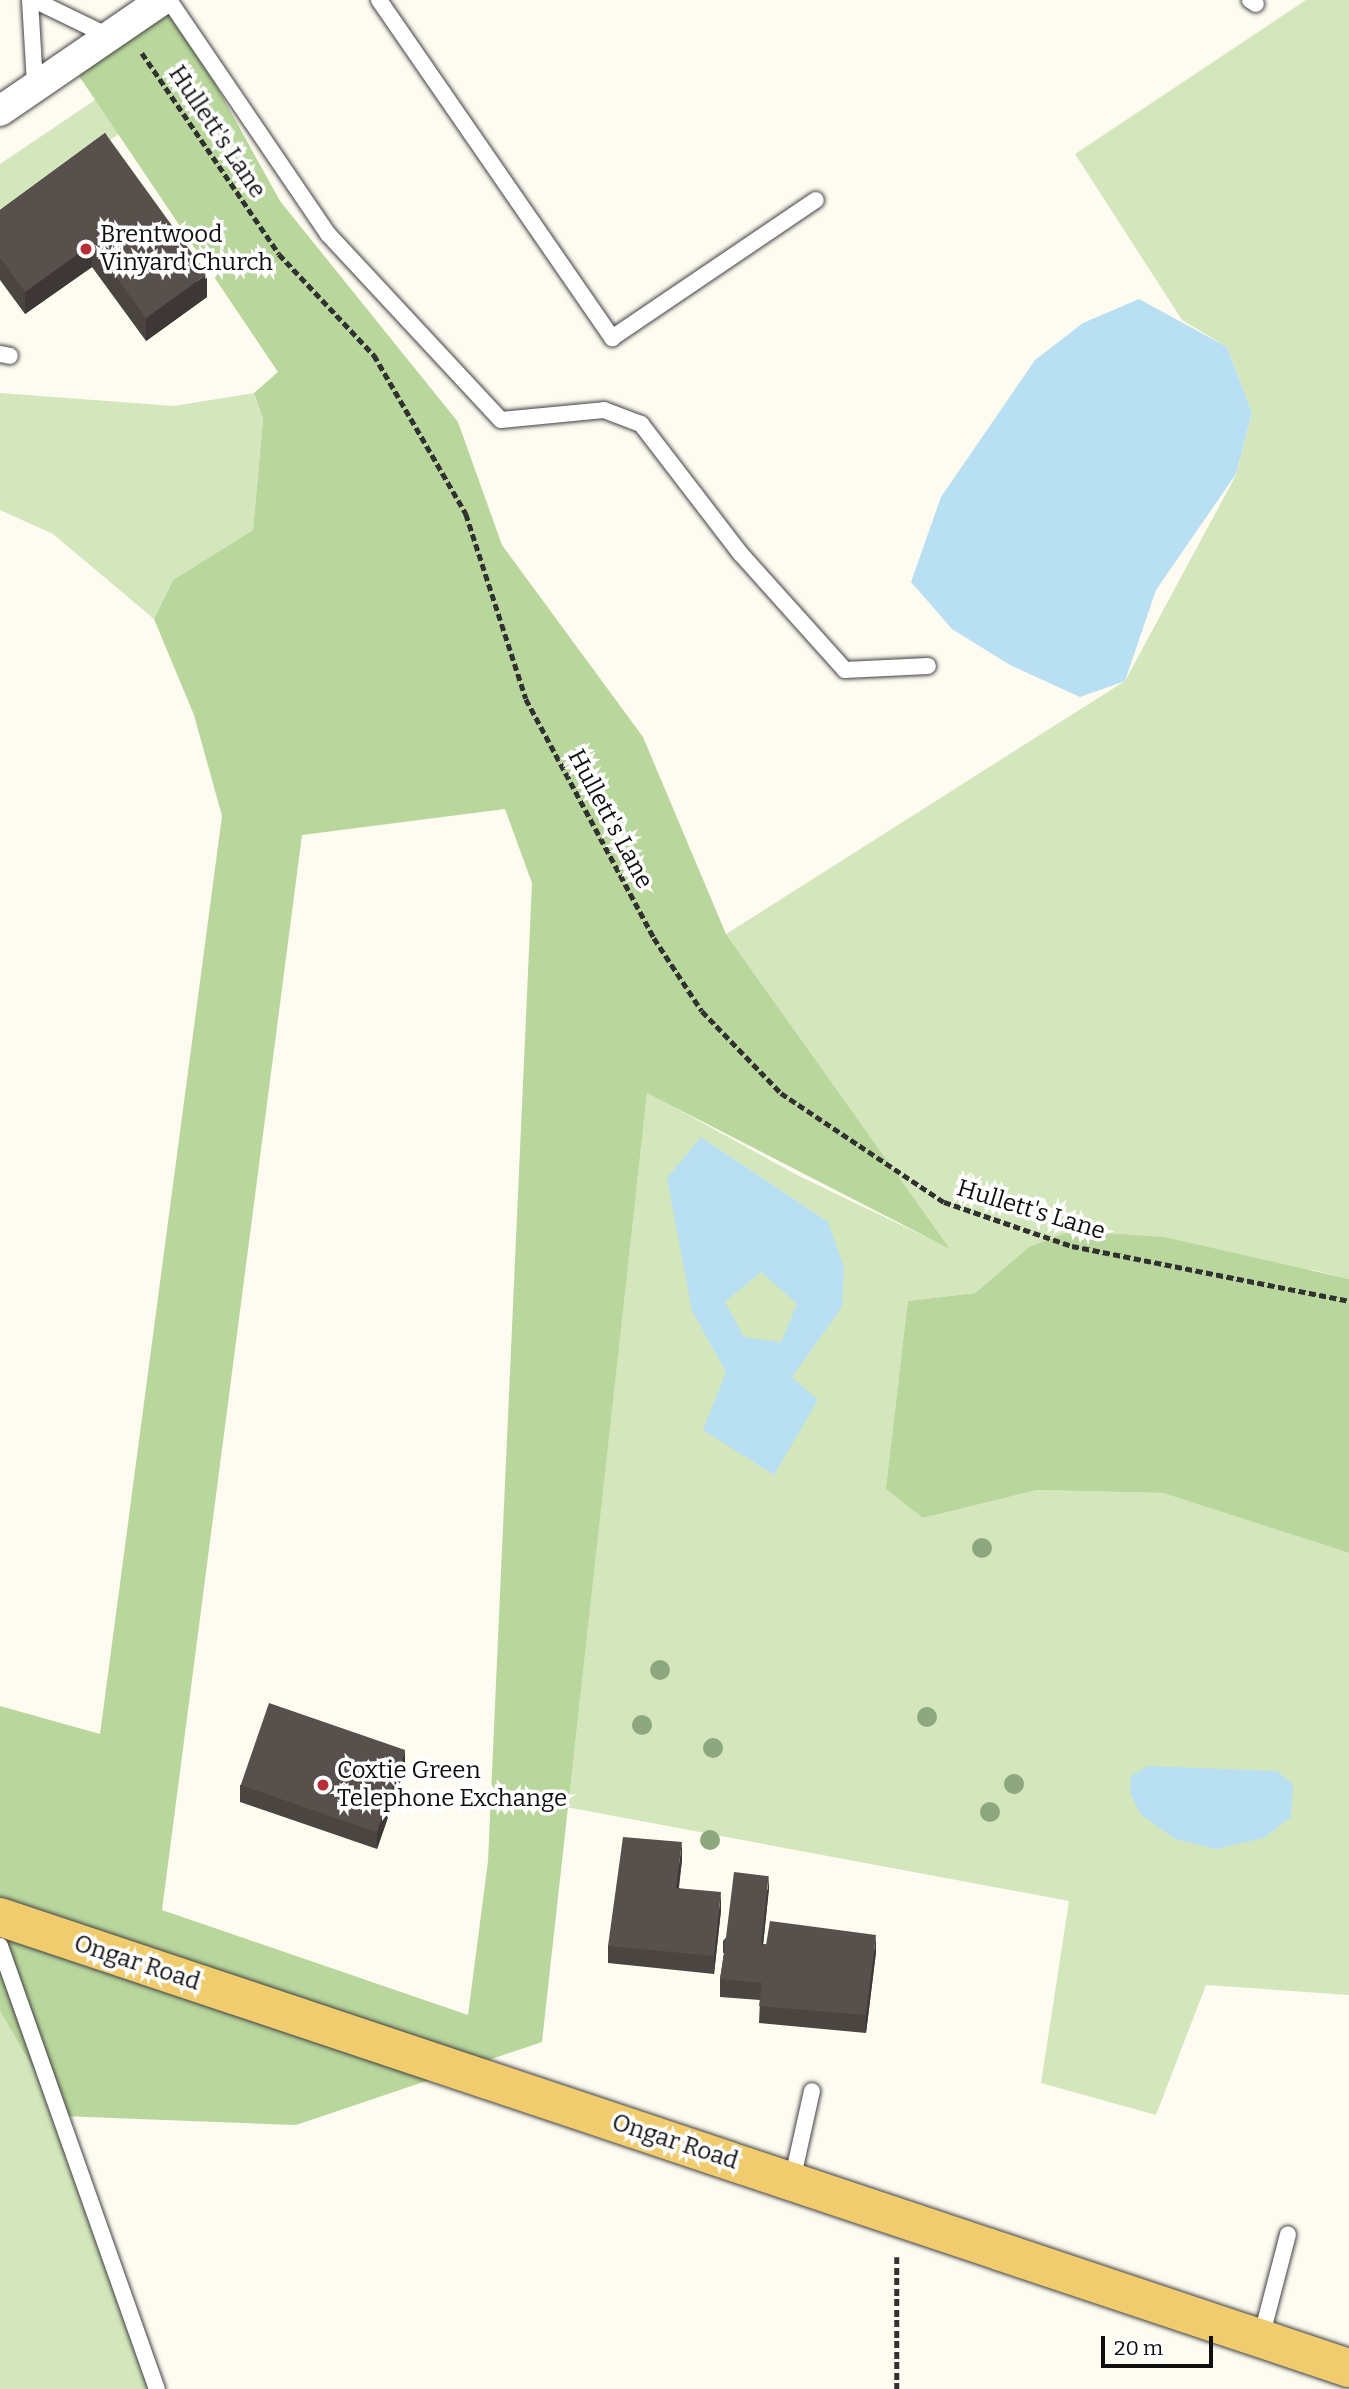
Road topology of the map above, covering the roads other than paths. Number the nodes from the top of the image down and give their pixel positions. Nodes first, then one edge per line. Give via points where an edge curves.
1 (32, 0) edge
2 (162, 0) edge
3 (169, 0) edge
4 (379, 0) edge
5 (113, 29) junction
6 (35, 83) junction
7 (0, 111) edge
8 (816, 200) dead end
9 (928, 666) dead end
10 (0, 1917) edge
11 (0, 1946) edge
12 (812, 2091) dead end
13 (792, 2181) junction
14 (1288, 2234) dead end
15 (1261, 2338) junction
16 (1349, 2368) edge
17 (157, 2389) edge

1 - 5 lane
1 - 6 lane
2 - 5 street
3 - 9 lane via 328,234 501,420 604,410 641,424 740,553 845,670
4 - 8 lane via 612,338
5 - 6 street
6 - 7 street
10 - 13 main road, Ongar Road
11 - 17 lane
12 - 13 lane
13 - 15 main road, Ongar Road
14 - 15 lane
15 - 16 main road, Ongar Road

